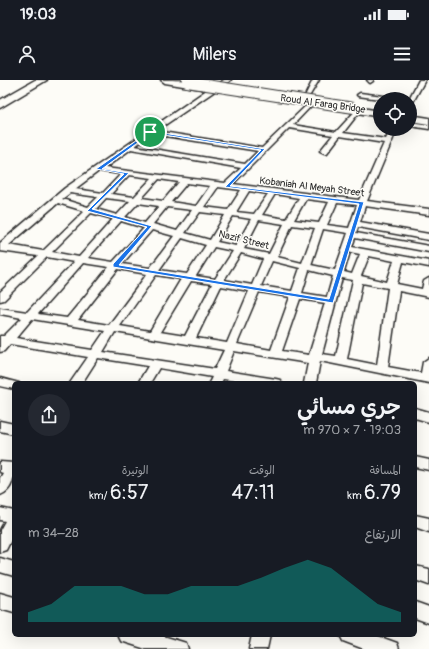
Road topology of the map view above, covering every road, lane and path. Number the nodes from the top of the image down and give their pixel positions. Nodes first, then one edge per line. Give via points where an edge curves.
1 (22, 80) edge
2 (40, 80) edge
3 (165, 80) edge
4 (171, 80) edge
5 (176, 80) edge
6 (228, 80) edge
7 (316, 80) edge
8 (413, 80) edge
9 (188, 81) edge
10 (422, 81) edge
11 (215, 86) junction
12 (0, 93) edge
13 (417, 93) edge
14 (360, 95) dead end
15 (373, 97) edge
16 (0, 99) edge
17 (308, 101) junction
18 (0, 105) edge
19 (356, 109) junction
20 (373, 111) edge
21 (373, 111) edge
22 (417, 118) edge
23 (429, 120) edge
24 (417, 125) edge
25 (288, 126) junction
26 (429, 127) edge
27 (150, 132) junction
28 (338, 134) junction
29 (391, 136) edge
30 (389, 142) junction
31 (130, 147) junction
32 (264, 150) junction
33 (324, 151) dead end
34 (247, 167) junction
35 (98, 169) junction
36 (127, 173) junction
37 (156, 177) junction
38 (184, 181) junction
39 (215, 185) junction
40 (227, 186) junction
41 (246, 189) junction
42 (68, 190) junction
43 (273, 192) junction
44 (104, 196) junction
45 (304, 196) junction
46 (56, 200) junction
47 (135, 200) junction
48 (334, 200) junction
49 (362, 203) junction
50 (165, 205) junction
51 (89, 210) junction
52 (199, 210) junction
53 (429, 212) edge
54 (229, 213) junction
55 (257, 217) junction
56 (119, 218) junction
57 (290, 221) junction
58 (149, 226) junction
59 (321, 226) junction
60 (353, 230) junction
61 (180, 234) junction
62 (429, 237) edge
63 (212, 243) junction
64 (1, 248) edge
65 (238, 249) junction
66 (347, 249) junction
67 (429, 249) edge
68 (366, 252) junction
69 (44, 254) junction
70 (271, 257) junction
71 (400, 258) junction
72 (79, 260) junction
73 (429, 264) edge
74 (115, 266) junction
75 (306, 266) junction
76 (152, 272) junction
77 (338, 275) junction
78 (189, 277) junction
79 (357, 279) junction
80 (429, 281) edge
81 (218, 282) junction
82 (393, 286) junction
83 (255, 289) junction
84 (427, 293) edge
85 (295, 295) junction
86 (0, 298) edge
87 (331, 301) junction
88 (0, 311) edge
89 (28, 316) junction
90 (70, 322) junction
91 (112, 329) junction
92 (153, 335) junction
93 (189, 340) junction
94 (2, 342) edge
95 (231, 347) junction
96 (96, 354) junction
97 (275, 354) junction
98 (315, 358) junction
99 (341, 361) junction
100 (429, 362) edge
101 (155, 364) junction
102 (382, 369) junction
103 (427, 378) edge
104 (217, 379) edge
105 (77, 381) edge
106 (145, 381) edge
107 (246, 381) edge
108 (310, 381) edge
109 (0, 382) edge
110 (12, 385) edge
111 (417, 414) edge
112 (429, 417) edge
113 (0, 426) edge
114 (12, 429) edge
115 (417, 462) edge
116 (429, 465) edge
117 (10, 469) edge
118 (0, 489) edge
119 (0, 514) edge
120 (12, 517) edge
121 (12, 522) edge
122 (417, 522) edge
123 (429, 525) edge
124 (0, 545) edge
125 (0, 565) edge
126 (12, 568) edge
127 (417, 574) edge
128 (429, 577) edge
129 (0, 601) edge
130 (12, 604) edge
131 (417, 611) edge
132 (429, 615) edge
133 (134, 637) edge
134 (261, 637) edge
135 (355, 637) edge
136 (179, 649) edge
137 (258, 649) edge
138 (390, 649) edge

1 - 12 highway
2 - 16 highway
2 - 18 highway
3 - 9 main road
4 - 9 main road
5 - 19 main road, Roud Al Farag Bridge, bridge
6 - 11 street
7 - 17 street
8 - 10 street
9 - 11 main road
10 - 13 street
11 - 17 main road
11 - 27 street
14 - 15 street
17 - 19 main road
17 - 21 main road
17 - 25 street
19 - 20 main road, Roud Al Farag Bridge
19 - 28 street
22 - 23 main road
24 - 26 street
25 - 28 street
25 - 32 street
27 - 31 street
27 - 32 street
28 - 30 street
28 - 33 street
29 - 30 street
30 - 49 street
31 - 34 street
31 - 35 street
32 - 34 street
34 - 40 street
35 - 36 street, Kobaniah Al Meyah Street
35 - 42 street
36 - 37 street, Kobaniah Al Meyah Street
36 - 44 street
37 - 38 street, Kobaniah Al Meyah Street
37 - 47 street
38 - 39 street, Kobaniah Al Meyah Street
38 - 50 street
39 - 40 street, Kobaniah Al Meyah Street
39 - 52 street
40 - 41 street, Kobaniah Al Meyah Street
41 - 43 street, Kobaniah Al Meyah Street
41 - 54 street
42 - 44 street
42 - 46 street
43 - 45 street, Kobaniah Al Meyah Street
43 - 55 street
44 - 47 street
44 - 51 street
45 - 48 street, Kobaniah Al Meyah Street
45 - 57 street
46 - 51 street, Nazif Street
46 - 64 street
47 - 50 street
47 - 56 street
48 - 49 street, Kobaniah Al Meyah Street
48 - 59 street
49 - 53 street, Kobaniah Al Meyah Street
49 - 60 street
50 - 52 street
50 - 58 street
51 - 56 street, Nazif Street
51 - 69 street
52 - 54 street
52 - 61 street
54 - 55 street
54 - 63 street
55 - 57 street
55 - 65 street
56 - 58 street, Nazif Street
56 - 72 street
57 - 59 street
57 - 70 street
58 - 61 street, Nazif Street
58 - 74 street
59 - 60 street
59 - 75 street
60 - 62 street
60 - 66 street
60 - 67 street
61 - 63 street, Nazif Street
61 - 76 street
63 - 65 street, Nazif Street
63 - 78 street
64 - 69 street
65 - 70 street, Nazif Street
65 - 81 street
66 - 68 street
66 - 77 street
68 - 71 street
68 - 79 street
69 - 72 street
69 - 86 street
70 - 75 street, Nazif Street
70 - 83 street
71 - 73 street
71 - 82 street
72 - 74 street
72 - 89 street
74 - 76 street
74 - 90 street
75 - 77 street, Nazif Street
75 - 85 street
76 - 78 street
76 - 91 street
77 - 79 street, Nazif Street
77 - 87 street
78 - 81 street
78 - 92 street
79 - 82 street, Nazif Street
79 - 99 street
80 - 84 street
81 - 83 street
81 - 93 street
82 - 84 street, Nazif Street
82 - 102 street
83 - 85 street
83 - 95 street
85 - 87 street
85 - 97 street
87 - 98 street
88 - 89 street
89 - 90 street
89 - 94 street
90 - 91 street
91 - 92 street
91 - 96 street
92 - 93 street
93 - 95 street
94 - 96 street
95 - 97 street
95 - 104 street
96 - 101 street
96 - 105 street
97 - 98 street
98 - 99 street
98 - 108 street
99 - 102 street
100 - 103 street
101 - 104 street
101 - 106 street
102 - 103 street
104 - 107 street
109 - 110 street
111 - 112 street
113 - 114 street
115 - 116 street
117 - 118 street
119 - 120 street
121 - 124 street
122 - 123 street
125 - 126 street
127 - 128 street
129 - 130 street
131 - 132 street
133 - 136 street
134 - 137 street
135 - 138 street

